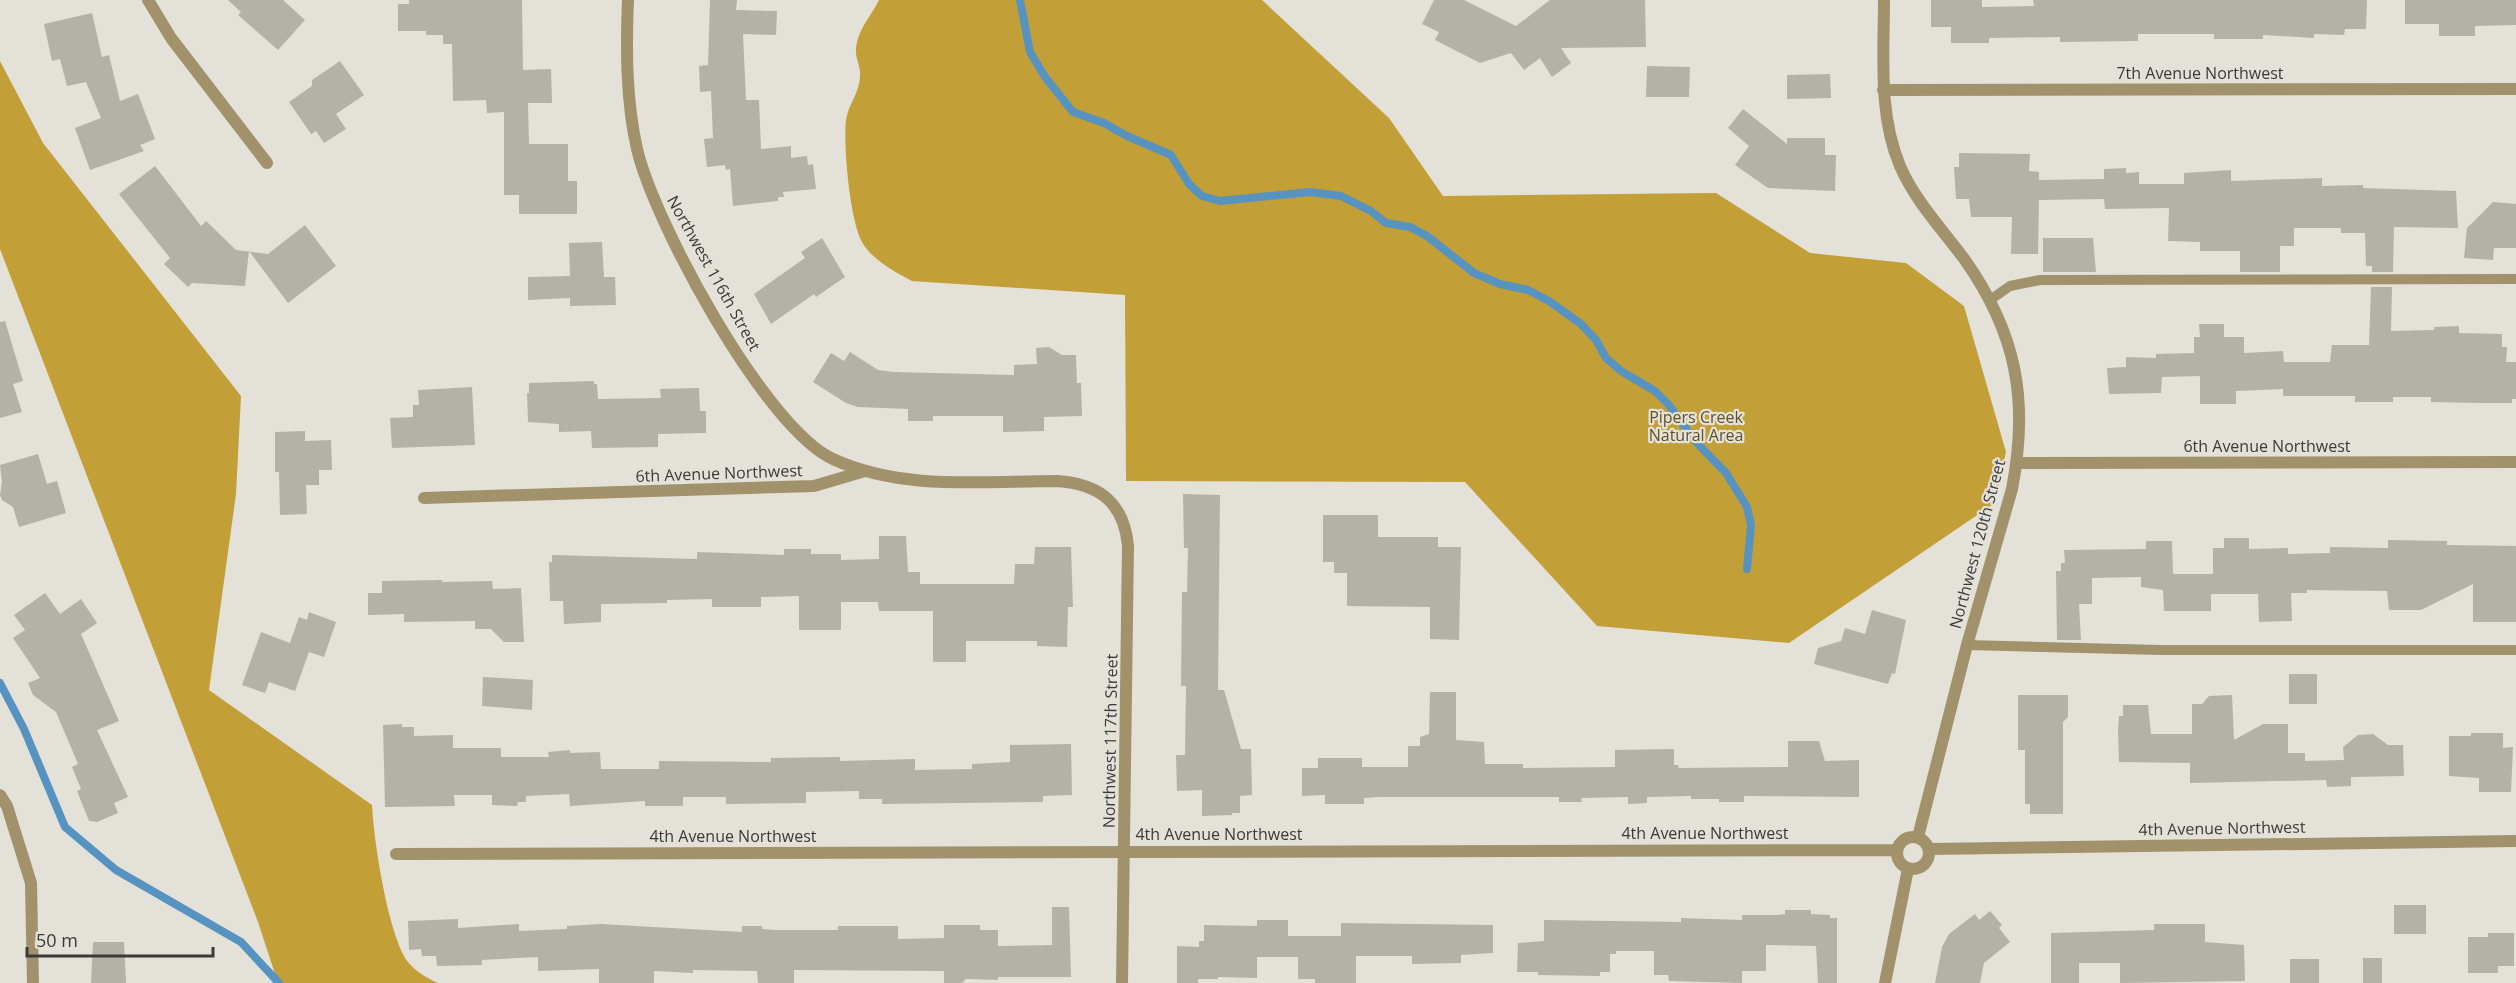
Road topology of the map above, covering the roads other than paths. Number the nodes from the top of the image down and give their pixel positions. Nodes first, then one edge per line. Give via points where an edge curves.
1 (148, 0) edge
2 (628, 0) edge
3 (1884, 0) edge
4 (1883, 90) junction
5 (2516, 90) edge
6 (267, 163) dead end
7 (2516, 279) edge
8 (1990, 300) junction
9 (2516, 462) edge
10 (2017, 463) junction
11 (865, 471) junction
12 (424, 498) dead end
13 (1113, 504) joint
14 (1967, 645) junction
15 (2516, 651) edge
16 (0, 795) edge
17 (1918, 837) junction
18 (2516, 841) edge
19 (1929, 849) junction
20 (1897, 850) junction
21 (1125, 851) junction
22 (396, 854) dead end
23 (1908, 868) junction
24 (33, 983) edge
25 (1122, 983) edge
26 (1885, 983) edge

1 - 6 street via 171,38
2 - 11 street, Northwest 116th Street via 627,58 634,135 647,181 673,238 758,386 785,420 821,453
3 - 4 street, Northwest 120th Street
4 - 5 street, 7th Avenue Northwest
4 - 8 street, Northwest 120th Street via 1900,166 1910,186
7 - 8 lane via 2040,280 2010,286
8 - 10 street, Northwest 120th Street via 2010,346 2019,389
9 - 10 street, 6th Avenue Northwest
10 - 14 street, Northwest 120th Street
11 - 12 street, 6th Avenue Northwest via 814,486
11 - 13 street, 6th Avenue Northwest via 916,480 1073,482 1095,490
13 - 21 street, Northwest 117th Street via 1123,517 1128,546
14 - 15 lane
14 - 17 street, Northwest 120th Street
16 - 24 street via 31,883
17 - 19 street
17 - 20 street via 1905,838
18 - 19 street, 4th Avenue Northwest
19 - 23 street via 1923,866
20 - 21 street, 4th Avenue Northwest
20 - 23 street via 1900,862
21 - 22 street, 4th Avenue Northwest
21 - 25 street, Northwest 117th Street
23 - 26 street

